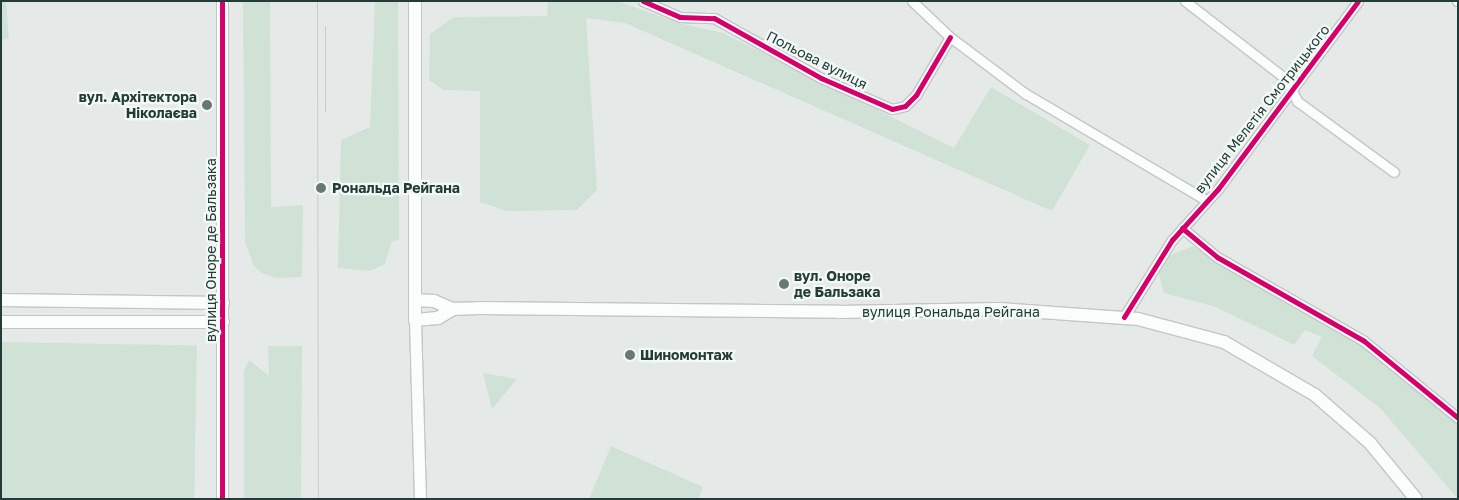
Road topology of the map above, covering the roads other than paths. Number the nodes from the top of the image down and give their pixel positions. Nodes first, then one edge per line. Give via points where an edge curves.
1 (222, 1) edge
2 (415, 1) edge
3 (644, 1) edge
4 (912, 1) edge
5 (1185, 1) edge
6 (1358, 1) edge
7 (950, 37) junction
8 (1292, 90) junction
9 (1394, 172) dead end
10 (1206, 200) junction
11 (1182, 228) junction
12 (1, 300) edge
13 (415, 300) junction
14 (223, 303) junction
15 (453, 309) junction
16 (1124, 318) junction
17 (415, 320) junction
18 (1, 322) edge
19 (223, 322) junction
20 (1458, 418) edge
21 (222, 499) edge
22 (420, 499) edge
23 (1416, 499) edge

1 - 14 street, вулиця Оноре де Бальзака
2 - 13 main road
3 - 7 street, Польова вулиця via 680,16 714,18 821,78 892,109 905,106 916,95
4 - 7 street, вулиця Мелетія Смотрицького
5 - 8 street, вулиця Мелетія Смотрицького via 1286,79
6 - 8 street, вулиця Мелетія Смотрицького
7 - 10 street, вулиця Мелетія Смотрицького via 1026,94
8 - 9 street, вулиця Мелетія Смотрицького via 1298,101
8 - 10 street, вулиця Мелетія Смотрицького
10 - 11 street, вулиця Мелетія Смотрицького
11 - 16 street, вулиця Мелетія Смотрицького via 1138,291
11 - 20 street via 1217,257 1364,341
12 - 14 main road
13 - 15 main road, вулиця Рональда Рейгана via 434,300
13 - 17 main road
14 - 19 street, вулиця Оноре де Бальзака
15 - 16 main road, вулиця Рональда Рейгана via 999,309
15 - 17 main road, вулиця Рональда Рейгана via 438,318
16 - 23 main road, вулиця Рональда Рейгана via 1172,325 1259,360 1315,395 1370,443
17 - 22 street
18 - 19 main road
19 - 21 street, вулиця Оноре де Бальзака

